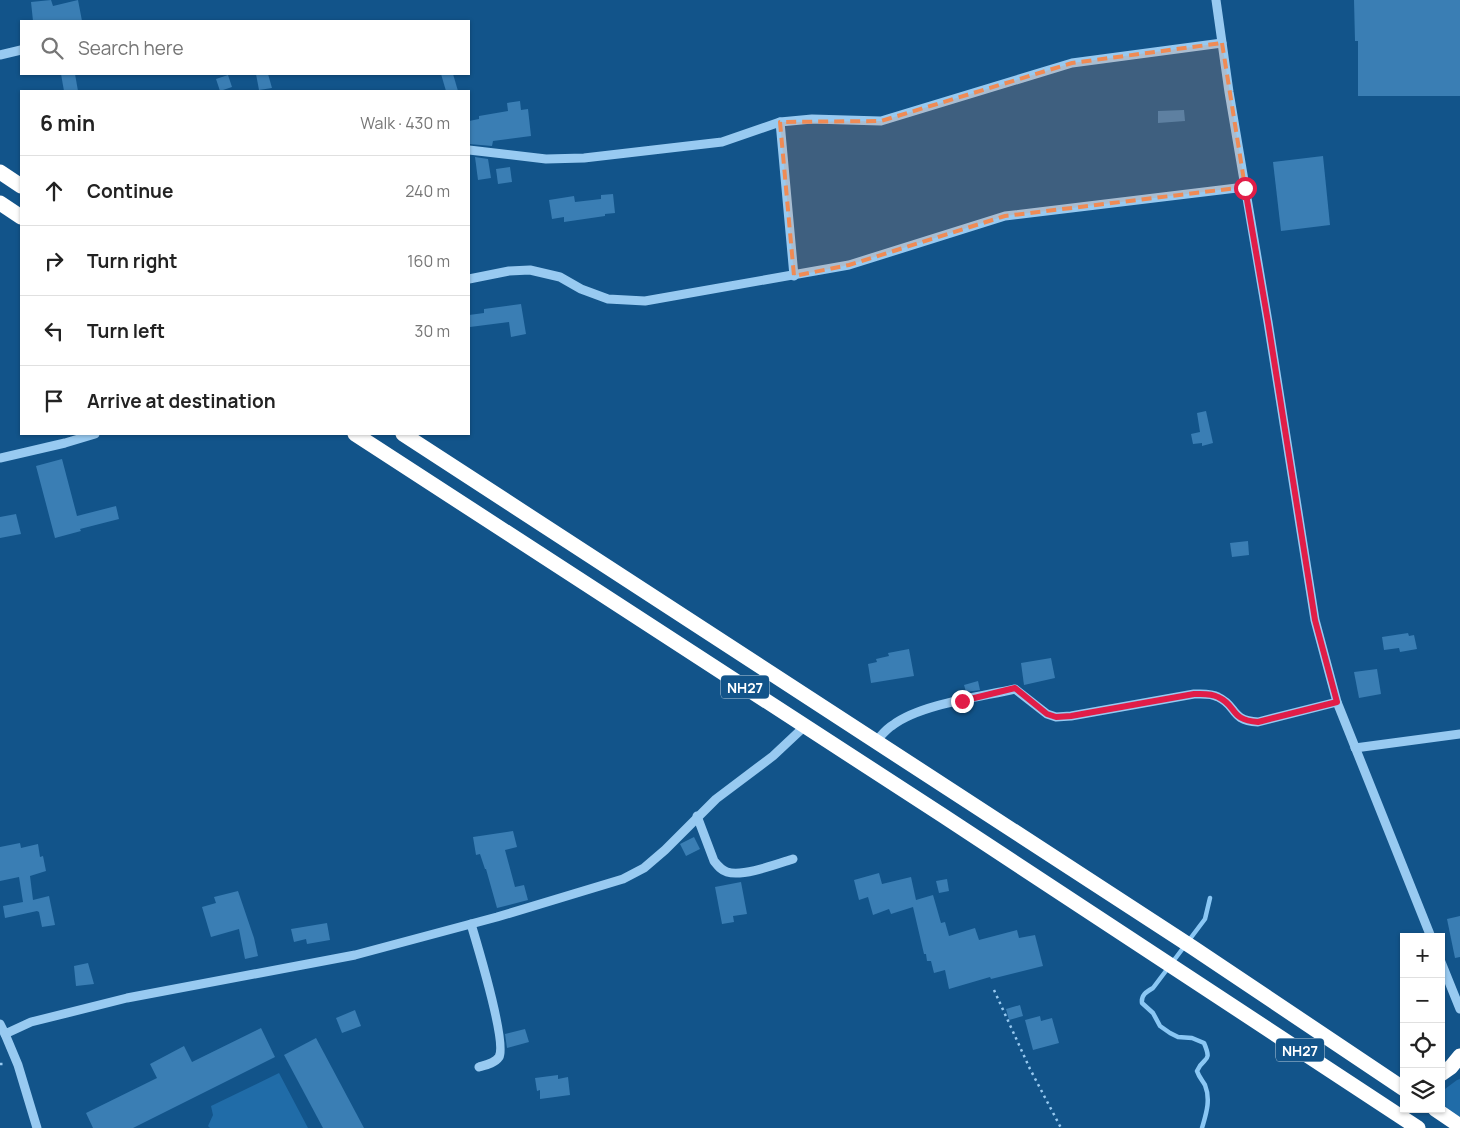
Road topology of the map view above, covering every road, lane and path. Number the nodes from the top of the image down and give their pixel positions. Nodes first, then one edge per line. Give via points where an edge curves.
1 (1216, 0) edge
2 (1222, 43) junction
3 (20, 50) edge
4 (0, 55) edge
5 (780, 122) junction
6 (470, 150) edge
7 (0, 172) edge
8 (20, 185) edge
9 (1245, 188) junction
10 (0, 203) edge
11 (20, 216) edge
12 (794, 276) junction
13 (470, 279) edge
14 (92, 435) edge
15 (356, 435) edge
16 (405, 435) edge
17 (0, 458) edge
18 (1337, 702) junction
19 (805, 726) junction
20 (1460, 734) edge
21 (876, 741) junction
22 (1356, 748) junction
23 (697, 816) junction
24 (793, 859) dead end
25 (471, 924) junction
26 (1429, 933) edge
27 (1445, 972) edge
28 (994, 990) dead end
29 (1460, 1009) edge
30 (0, 1024) edge
31 (4, 1034) junction
32 (1460, 1056) edge
33 (479, 1068) dead end
34 (1445, 1072) edge
35 (1400, 1085) edge
36 (1441, 1113) edge
37 (1460, 1126) edge
38 (37, 1128) edge
39 (1061, 1128) edge
40 (1418, 1128) edge

1 - 2 street
2 - 5 street via 1072,63 881,121 812,119
2 - 9 street
3 - 4 street
5 - 6 street via 722,142 584,158 546,159
5 - 12 street
7 - 8 highway
9 - 12 street via 1004,216 849,265
9 - 18 street via 1315,620
10 - 11 highway
12 - 13 street via 645,301 608,299 560,277 530,270
14 - 17 street
15 - 19 highway, NH27
16 - 21 highway, NH27
18 - 21 street via 1258,722 1239,717 1219,697 1210,694 1056,717 1047,714 1015,688 920,711 892,725
18 - 22 street
19 - 23 street via 773,756
19 - 40 highway, NH27
20 - 22 street
21 - 35 highway, NH27
22 - 26 street
23 - 24 street via 714,861 727,872 736,873
23 - 25 street via 665,850 644,868 624,879
25 - 31 street via 355,955 127,998 31,1022
25 - 33 street via 501,1041 498,1058
27 - 29 street
28 - 39 path
30 - 31 street
31 - 38 street via 18,1065
32 - 34 highway
36 - 37 highway

